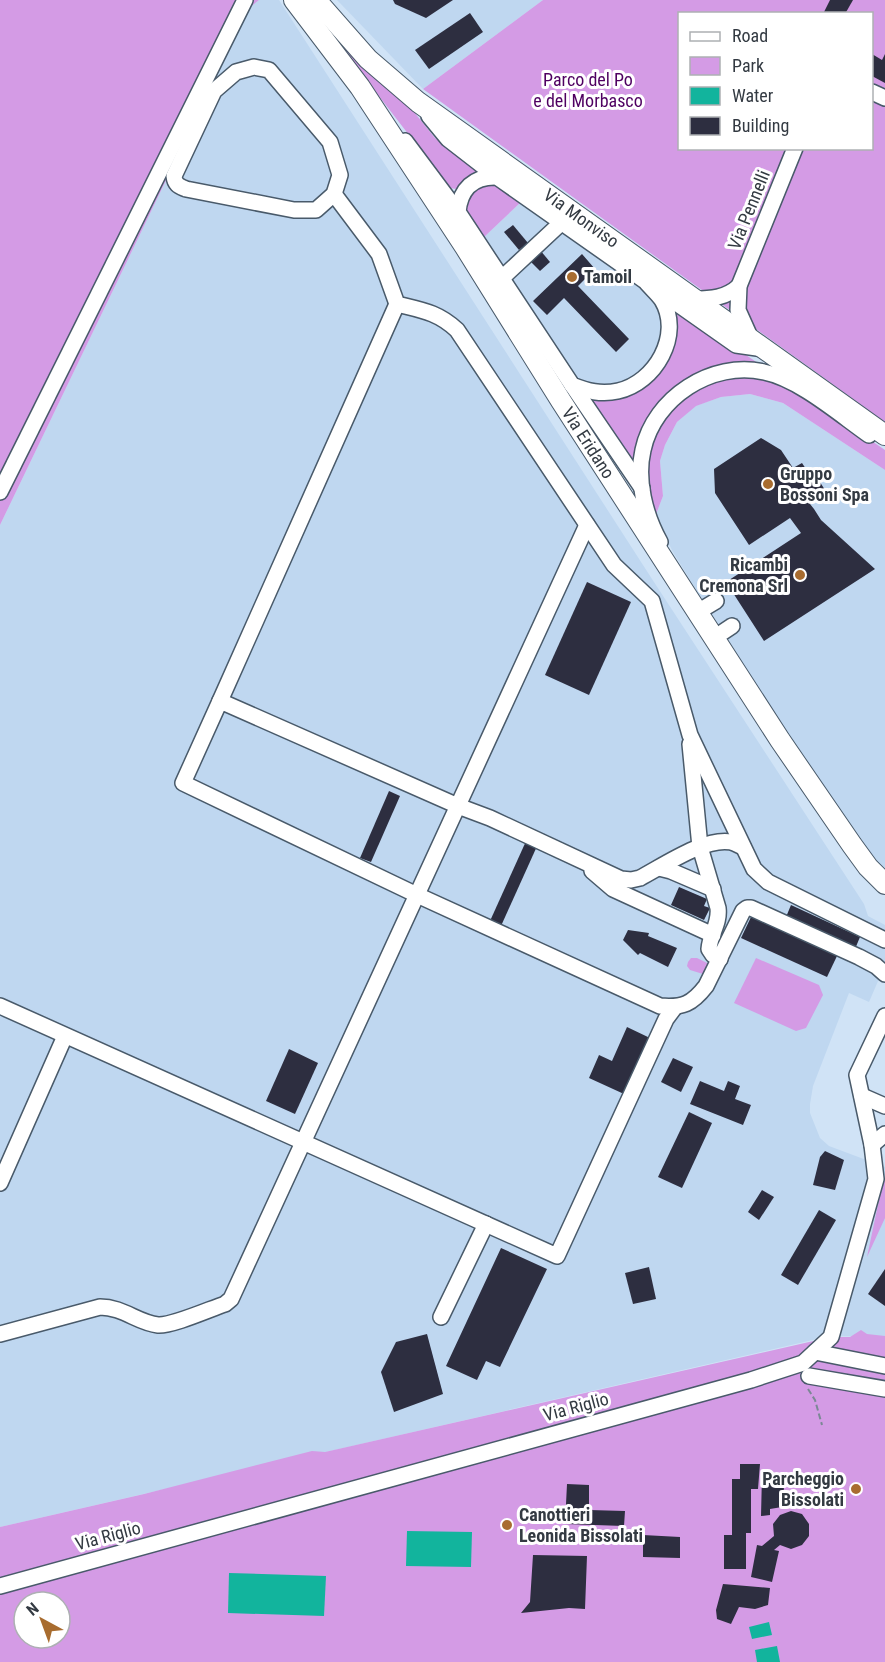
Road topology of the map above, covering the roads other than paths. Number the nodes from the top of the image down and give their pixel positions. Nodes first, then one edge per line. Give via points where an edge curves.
1 (245, 0) edge
2 (294, 0) edge
3 (316, 0) edge
4 (418, 102) junction
5 (379, 116) junction
6 (794, 150) edge
7 (497, 177) junction
8 (334, 194) junction
9 (458, 212) junction
10 (561, 223) junction
11 (502, 278) junction
12 (646, 282) junction
13 (739, 286) junction
14 (694, 299) junction
15 (397, 304) junction
16 (758, 345) junction
17 (572, 385) junction
18 (885, 435) edge
19 (885, 443) edge
20 (642, 489) junction
21 (0, 492) edge
22 (587, 525) junction
23 (678, 583) junction
24 (751, 676) dead end
25 (220, 701) junction
26 (762, 712) junction
27 (690, 735) junction
28 (458, 806) junction
29 (700, 847) junction
30 (744, 848) junction
31 (576, 857) junction
32 (658, 868) junction
33 (885, 885) edge
34 (712, 889) junction
35 (417, 895) junction
36 (713, 936) junction
37 (885, 940) edge
38 (720, 958) junction
39 (885, 974) edge
40 (0, 1006) edge
41 (675, 1007) junction
42 (885, 1016) edge
43 (65, 1036) junction
44 (862, 1096) junction
45 (885, 1106) edge
46 (885, 1134) edge
47 (303, 1142) junction
48 (872, 1145) junction
49 (0, 1183) edge
50 (486, 1224) junction
51 (441, 1317) dead end
52 (0, 1334) edge
53 (815, 1352) junction
54 (885, 1365) edge
55 (808, 1381) road end
56 (885, 1389) edge
57 (0, 1586) edge

1 - 21 street
2 - 5 main road, Via Eridano
3 - 4 main road, Via Monviso via 368,59
4 - 7 street via 448,139
4 - 14 main road, Via Monviso
5 - 9 street via 406,141
5 - 23 main road, Via Eridano
6 - 13 street, Via Pennelli
7 - 9 street via 468,186
7 - 10 street
8 - 8 street via 316,210 294,210 186,189 177,185 174,176 214,91 236,72 254,67 269,70 330,142 340,175
8 - 15 street via 379,254
9 - 11 street
10 - 11 street
10 - 12 street
11 - 17 street
12 - 16 street via 736,345
12 - 17 street via 662,300 668,316 668,341 655,367 618,391 589,392
13 - 14 street via 723,296
13 - 16 street, Via Pennelli via 738,310
14 - 16 main road, Via Monviso
15 - 22 street via 436,314 457,330
15 - 25 street
16 - 18 main road, Via Monviso
17 - 20 street
19 - 20 street via 779,376 763,371 719,372 680,392 655,421 643,449
20 - 23 street via 649,517
22 - 27 street via 614,565 652,601
22 - 28 street
23 - 26 main road, Via Eridano
24 - 26 street
25 - 28 street
25 - 35 street via 183,783
26 - 33 main road, Via Eridano via 847,839
27 - 29 street
27 - 30 street
28 - 31 street
28 - 35 street
29 - 30 street via 731,842
29 - 32 street
29 - 34 street
30 - 37 street via 754,869 768,882
31 - 32 street via 621,879 640,878
31 - 36 street via 613,889
32 - 34 street
34 - 36 street via 719,918
35 - 41 street via 660,1006
35 - 47 street
36 - 38 street via 709,950
38 - 39 street via 743,911 751,908 859,957
38 - 41 street via 698,996
40 - 43 street
41 - 50 street via 557,1256
42 - 44 street, Via Riglio via 857,1075
43 - 47 street
43 - 49 street
44 - 45 street
44 - 48 street, Via Riglio
46 - 48 street
47 - 50 street
47 - 52 street via 229,1302 158,1325 116,1308 100,1307
48 - 53 street, Via Riglio via 876,1179 831,1337
50 - 51 street
53 - 54 street
53 - 57 street, Via Riglio via 803,1363 751,1380
55 - 56 street

